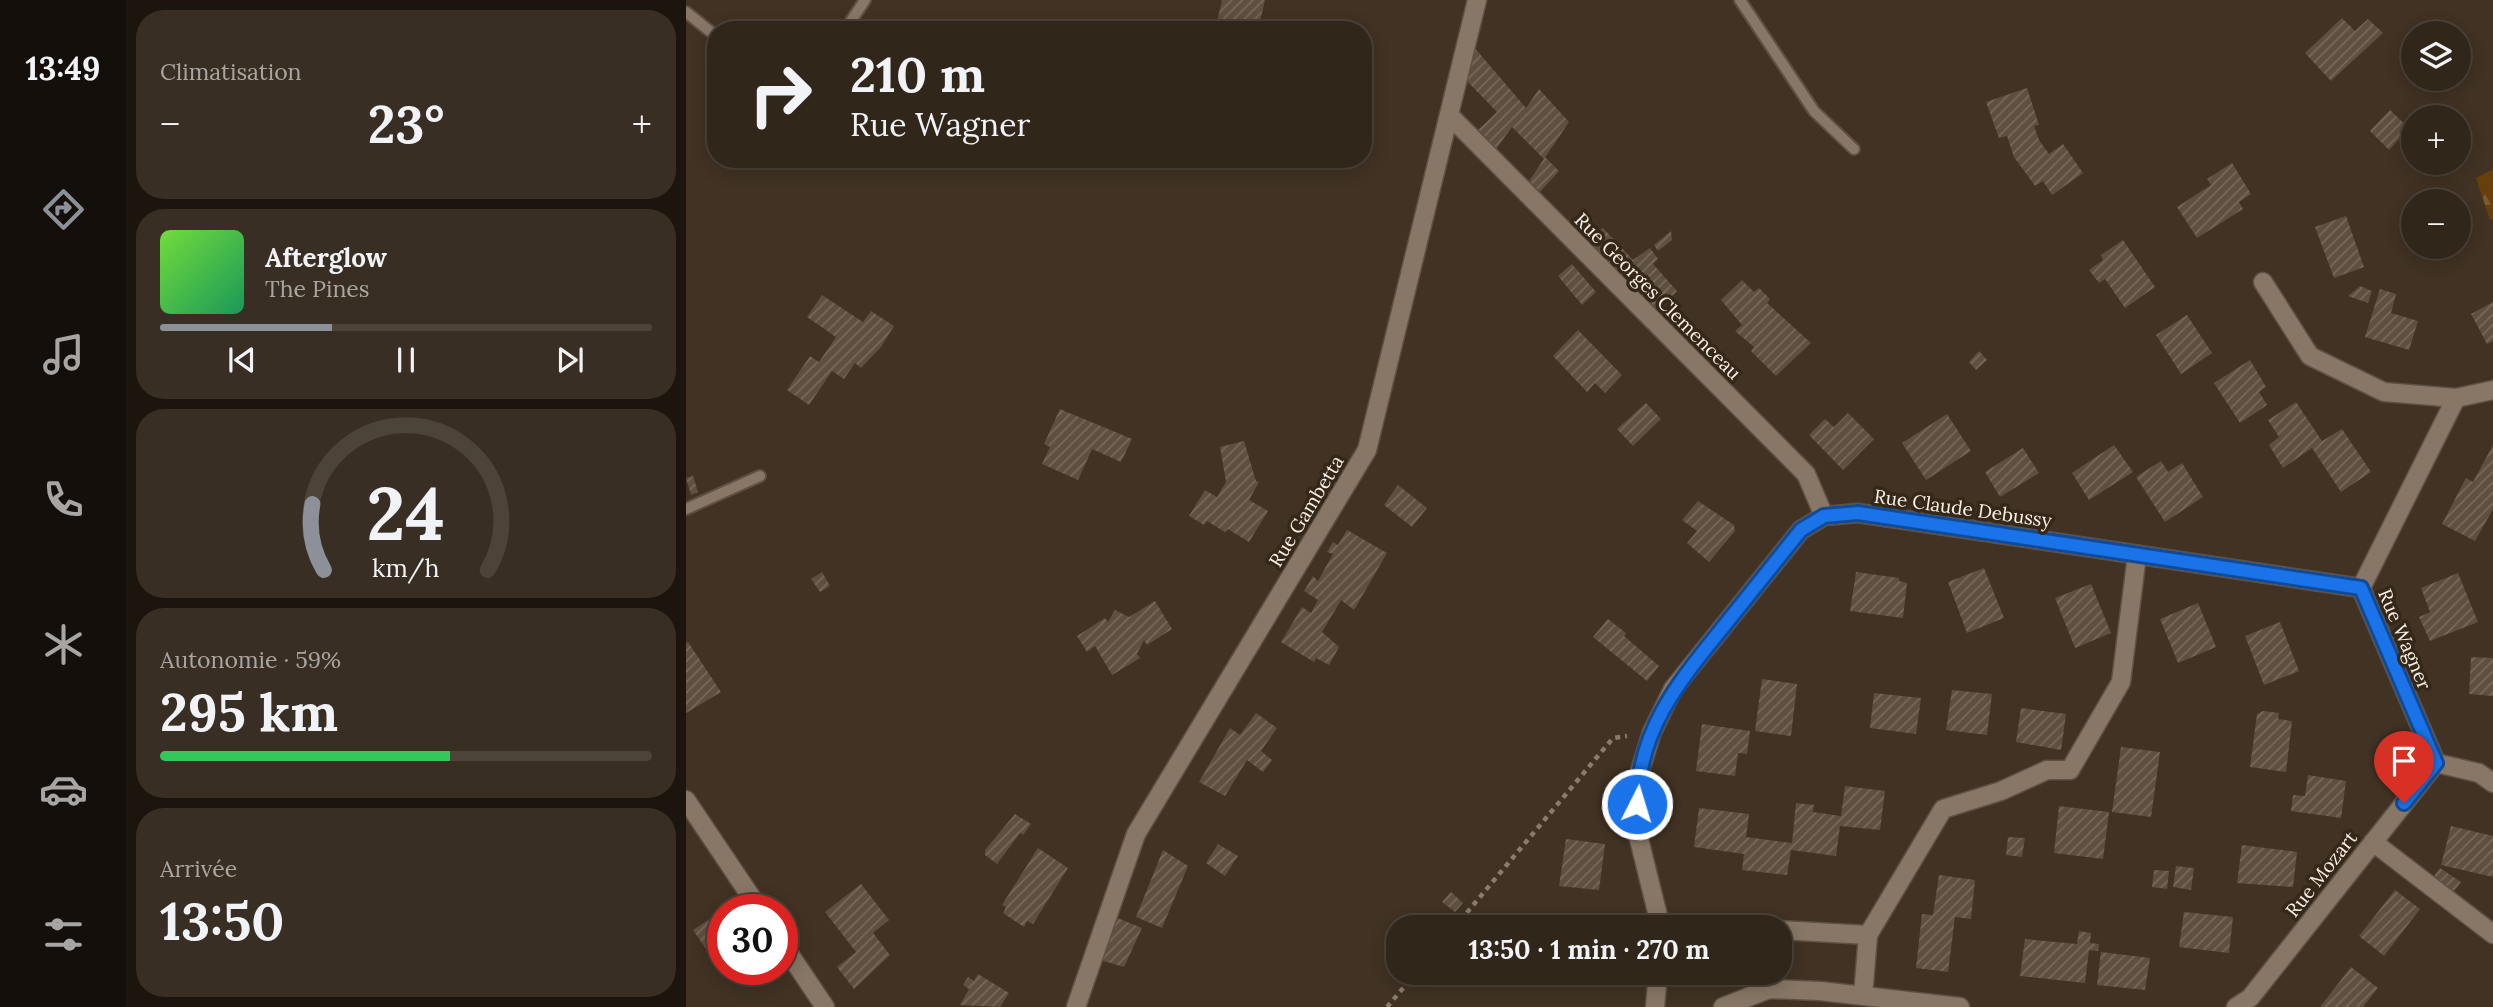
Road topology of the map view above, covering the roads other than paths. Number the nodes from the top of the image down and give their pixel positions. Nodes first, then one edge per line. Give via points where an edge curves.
1 (865, 0) edge
2 (1477, 0) edge
3 (1740, 0) edge
4 (686, 12) edge
5 (851, 21) edge
6 (707, 29) edge
7 (1449, 115) junction
8 (1854, 149) dead end
9 (2263, 282) dead end
10 (2493, 390) edge
11 (2456, 398) junction
12 (760, 476) dead end
13 (686, 509) edge
14 (1824, 516) junction
15 (2137, 555) junction
16 (2361, 588) junction
17 (2436, 763) junction
18 (2493, 783) edge
19 (686, 800) edge
20 (2373, 842) junction
21 (749, 894) edge
22 (1658, 915) edge
23 (1792, 931) edge
24 (2493, 934) edge
25 (1868, 935) junction
26 (798, 967) edge
27 (1657, 985) edge
28 (1863, 996) junction
29 (825, 1007) edge
30 (1076, 1007) edge
31 (1655, 1007) edge
32 (1723, 1007) edge
33 (1960, 1007) edge
34 (2235, 1007) edge

1 - 5 lane
2 - 7 street, Rue Gambetta
3 - 8 lane via 1814,111
4 - 6 lane
7 - 14 street, Rue Georges Clemenceau via 1806,474
7 - 30 street, Rue Gambetta via 1367,450 1136,834
9 - 11 street via 2310,356 2384,391
10 - 11 street
11 - 16 street, Rue Wagner
12 - 13 lane
14 - 15 street, Rue Claude Debussy via 1858,513
14 - 22 street via 1801,530 1673,689 1652,732 1638,777 1637,831
15 - 16 street, Rue Claude Debussy
15 - 25 street via 2121,682 2070,770 2047,770 2001,791 1943,809
16 - 17 street, Rue Wagner
17 - 18 street via 2479,773
17 - 20 street, Rue Mozart
19 - 21 street
20 - 24 street
20 - 34 street, Rue Mozart via 2250,998
23 - 25 street
25 - 28 street
26 - 29 street
27 - 31 street
28 - 32 street via 1769,989
28 - 33 street

